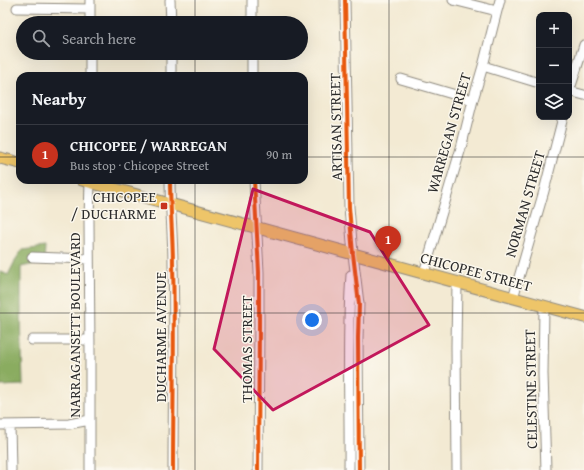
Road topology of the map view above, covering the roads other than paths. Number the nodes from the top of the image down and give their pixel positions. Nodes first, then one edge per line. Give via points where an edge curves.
1 (170, 0) edge
2 (252, 0) edge
3 (345, 0) edge
4 (453, 0) edge
5 (500, 0) edge
6 (90, 5) edge
7 (17, 8) dead end
8 (497, 11) junction
9 (90, 16) edge
10 (170, 16) edge
11 (252, 16) edge
12 (584, 45) edge
13 (90, 60) edge
14 (171, 60) edge
15 (252, 60) edge
16 (483, 66) junction
17 (90, 72) edge
18 (171, 72) edge
19 (252, 72) edge
20 (401, 79) dead end
21 (536, 82) edge
22 (571, 84) edge
23 (572, 92) edge
24 (584, 95) edge
25 (473, 100) junction
26 (562, 120) edge
27 (0, 158) edge
28 (16, 162) edge
29 (87, 184) edge
30 (98, 184) edge
31 (170, 184) edge
32 (254, 184) edge
33 (170, 204) junction
34 (257, 228) junction
35 (353, 254) junction
36 (32, 257) dead end
37 (89, 258) junction
38 (424, 274) junction
39 (457, 283) junction
40 (512, 298) junction
41 (544, 307) junction
42 (584, 317) edge
43 (353, 335) junction
44 (32, 340) dead end
45 (90, 340) junction
46 (359, 404) junction
47 (349, 405) junction
48 (90, 420) junction
49 (0, 425) edge
50 (10, 425) junction
51 (11, 470) edge
52 (90, 470) edge
53 (173, 470) edge
54 (258, 470) edge
55 (349, 470) edge
56 (358, 470) edge
57 (457, 470) edge
58 (546, 470) edge

1 - 10 street
2 - 11 street
3 - 35 street, ARTISAN STREET via 349,207
4 - 8 street
5 - 8 street, WARREGAN STREET
6 - 7 street
6 - 9 street
8 - 16 street, WARREGAN STREET
12 - 22 street
13 - 17 street
14 - 18 street
15 - 19 street
16 - 21 street
16 - 25 street, WARREGAN STREET
20 - 25 street
23 - 24 street
25 - 38 street, WARREGAN STREET
26 - 40 street, NORMAN STREET
27 - 28 main road
29 - 37 street, NARRAGANSETT BOULEVARD
30 - 33 main road, CHICOPEE STREET
31 - 33 street, DUCHARME AVENUE
32 - 34 street, THOMAS STREET
33 - 34 main road, CHICOPEE STREET
33 - 53 street, DUCHARME AVENUE via 174,342
34 - 35 main road, CHICOPEE STREET
34 - 54 street, THOMAS STREET
35 - 38 main road, CHICOPEE STREET
35 - 43 street, ARTISAN STREET via 349,302
36 - 37 street
37 - 45 street, NARRAGANSETT BOULEVARD
38 - 39 main road, CHICOPEE STREET
39 - 40 main road, CHICOPEE STREET
39 - 57 street
40 - 41 main road, CHICOPEE STREET
41 - 42 main road, CHICOPEE STREET
41 - 58 street, CELESTINE STREET
43 - 46 street
43 - 47 street
44 - 45 street
45 - 48 street, NARRAGANSETT BOULEVARD
46 - 47 street
46 - 56 street
47 - 55 street
48 - 50 street via 69,424
48 - 52 street, NARRAGANSETT BOULEVARD
49 - 50 street
50 - 51 street

